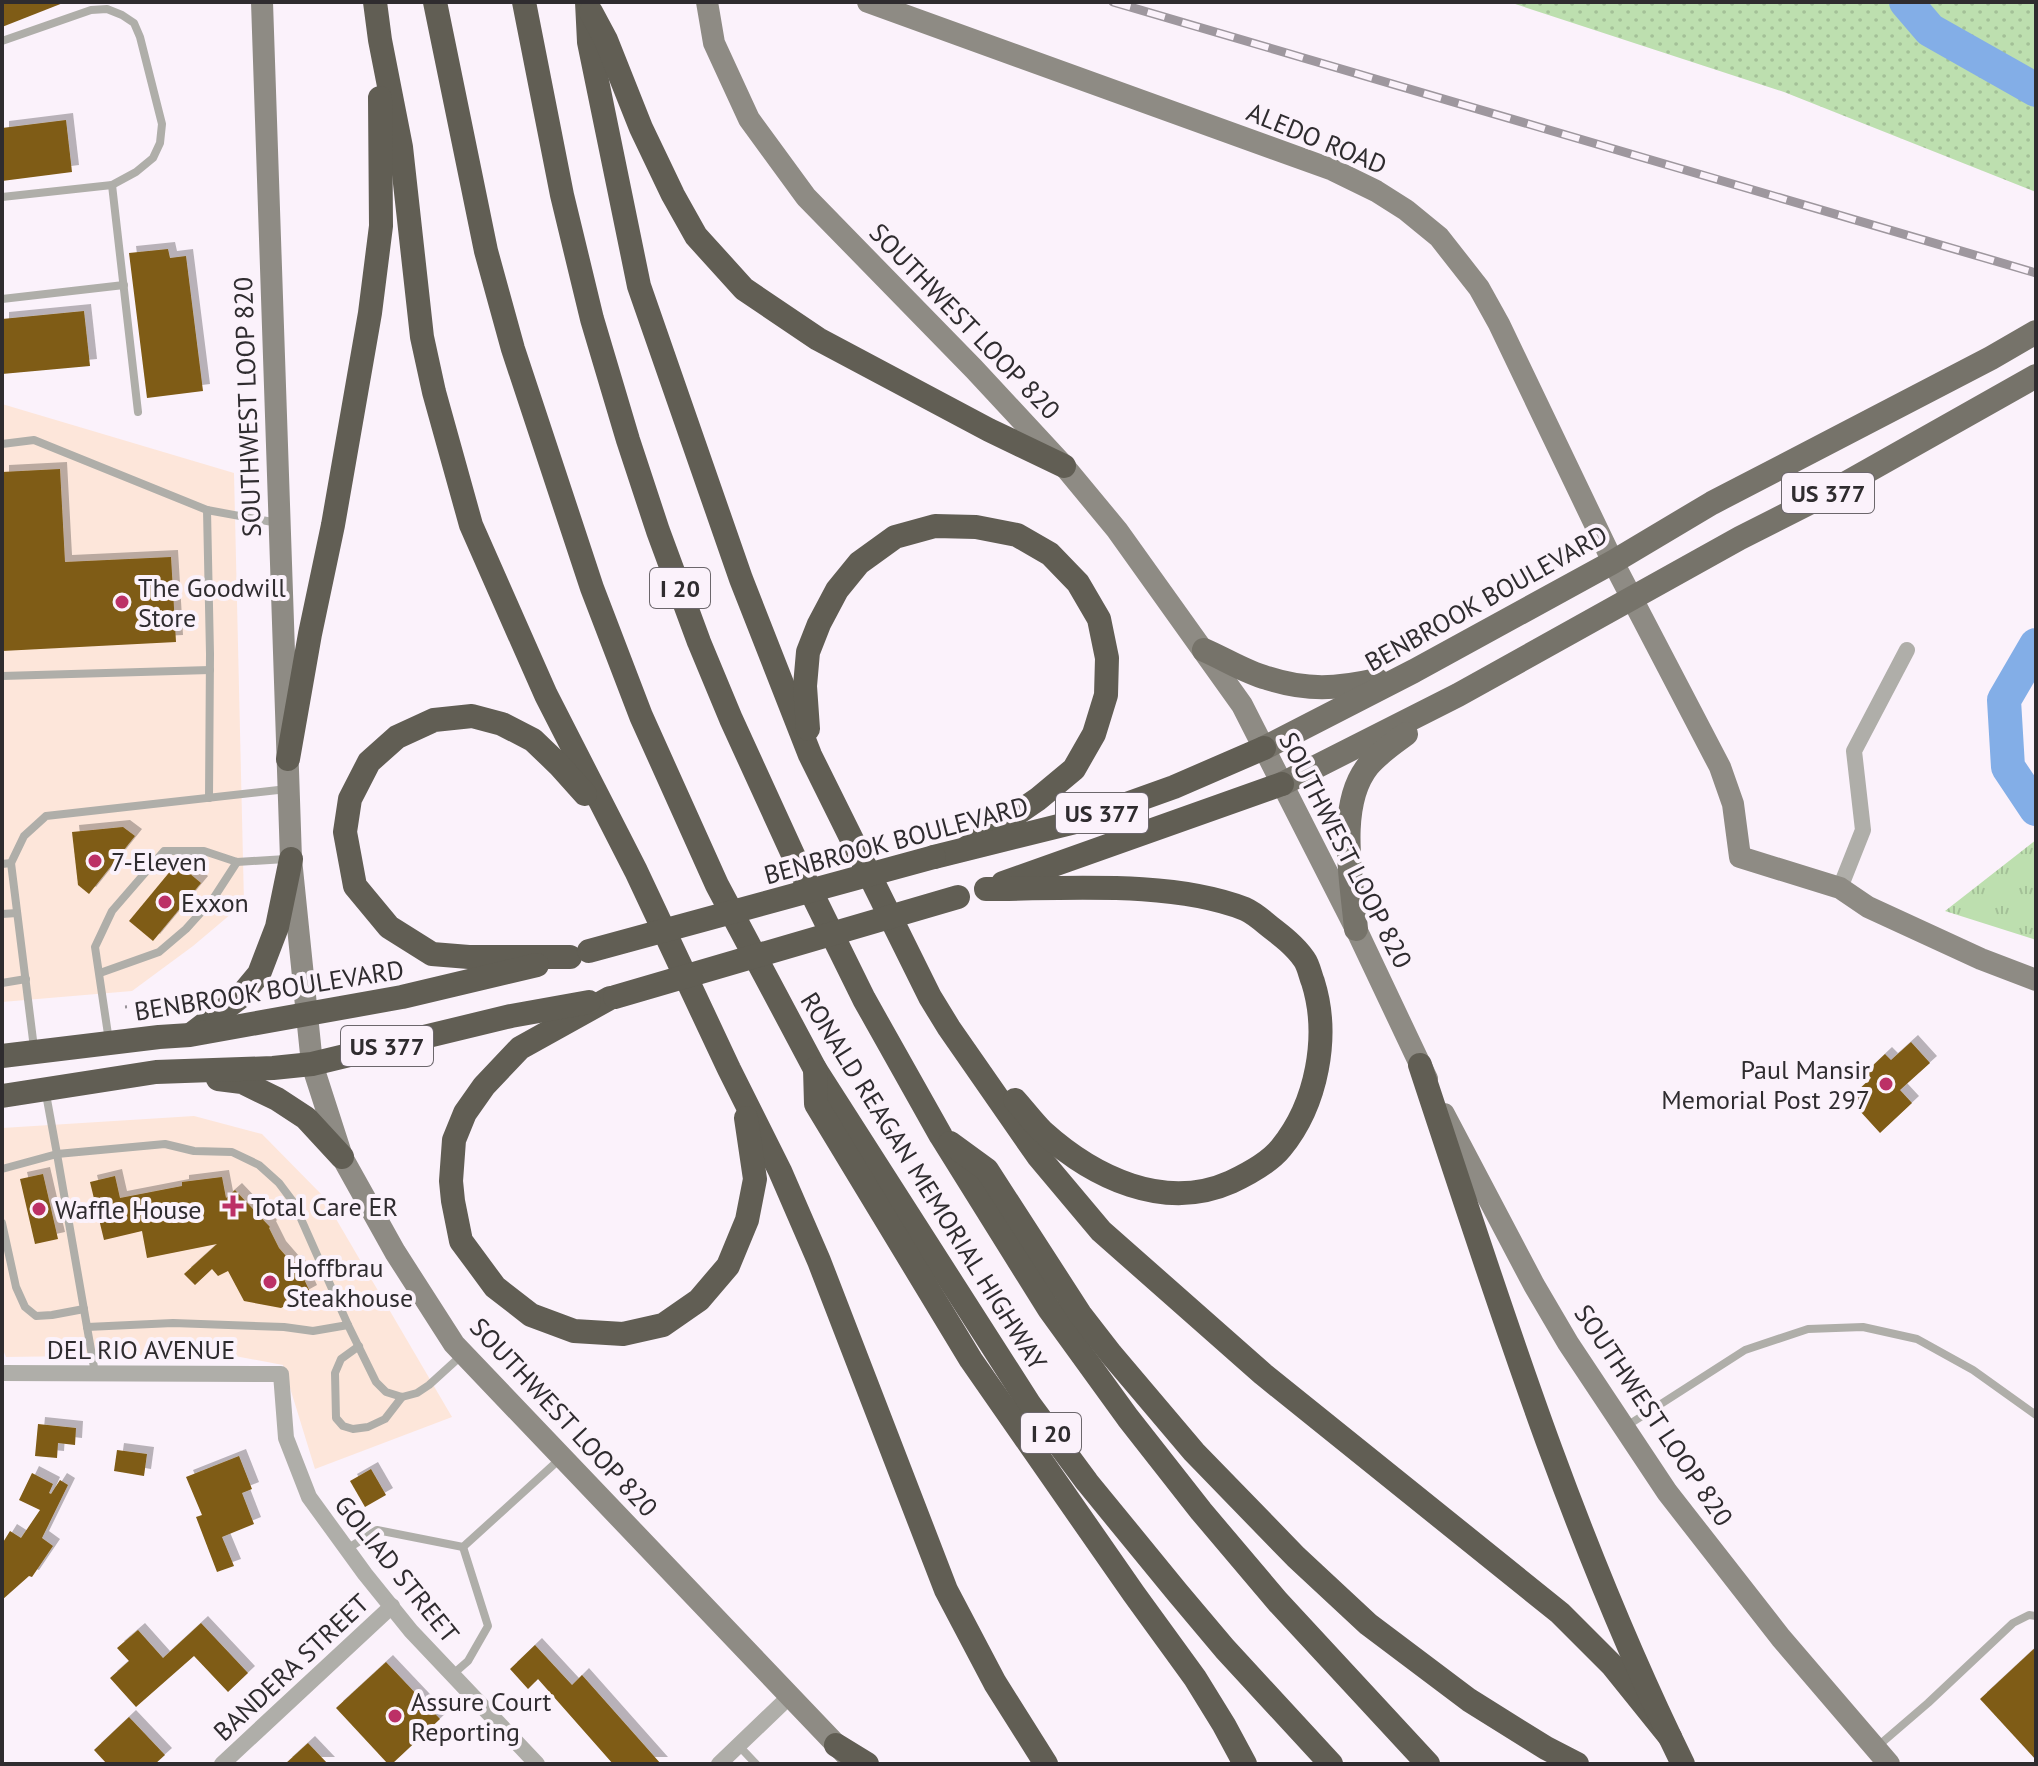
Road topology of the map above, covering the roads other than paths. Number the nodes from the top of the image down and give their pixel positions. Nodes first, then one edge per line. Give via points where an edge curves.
1 (262, 2) edge
2 (375, 2) edge
3 (435, 2) edge
4 (524, 2) edge
5 (707, 2) edge
6 (868, 2) edge
7 (587, 3) edge
8 (380, 40) junction
9 (2, 41) edge
10 (112, 185) junction
11 (2, 197) edge
12 (124, 285) junction
13 (2, 299) edge
14 (2036, 332) edge
15 (2029, 380) edge
16 (138, 412) dead end
17 (2, 444) edge
18 (1064, 466) junction
19 (207, 510) junction
20 (279, 523) junction
21 (1613, 562) junction
22 (1632, 599) junction
23 (1204, 650) junction
24 (1907, 650) dead end
25 (210, 670) junction
26 (1414, 671) junction
27 (2, 676) edge
28 (1458, 695) junction
29 (1264, 748) junction
30 (810, 755) junction
31 (288, 759) junction
32 (1282, 784) junction
33 (289, 789) junction
34 (209, 798) junction
35 (605, 814) junction
36 (968, 847) junction
37 (291, 859) junction
38 (237, 862) junction
39 (6, 863) edge
40 (1840, 888) junction
41 (986, 889) junction
42 (17, 913) junction
43 (2, 914) edge
44 (1356, 929) junction
45 (580, 954) junction
46 (100, 973) junction
47 (26, 979) junction
48 (2036, 980) edge
49 (2, 983) edge
50 (612, 998) junction
51 (306, 1015) junction
52 (949, 1028) junction
53 (190, 1035) junction
54 (109, 1044) junction
55 (34, 1053) junction
56 (2, 1056) edge
57 (312, 1064) junction
58 (1420, 1065) junction
59 (815, 1069) junction
60 (156, 1072) junction
61 (45, 1089) junction
62 (2, 1096) edge
63 (744, 1100) junction
64 (941, 1136) junction
65 (57, 1154) junction
66 (342, 1157) junction
67 (2, 1169) edge
68 (2, 1223) edge
69 (84, 1309) junction
70 (348, 1325) junction
71 (87, 1327) junction
72 (359, 1346) junction
73 (463, 1353) junction
74 (2, 1373) edge
75 (95, 1373) junction
76 (281, 1374) joint
77 (402, 1397) junction
78 (2036, 1415) edge
79 (1624, 1428) junction
80 (562, 1457) junction
81 (463, 1547) junction
82 (347, 1549) junction
83 (392, 1606) junction
84 (2036, 1616) edge
85 (452, 1675) junction
86 (790, 1696) junction
87 (1670, 1737) junction
88 (739, 1745) junction
89 (836, 1745) junction
90 (1882, 1756) edge
91 (222, 1764) edge
92 (537, 1764) edge
93 (719, 1764) edge
94 (756, 1764) edge
95 (855, 1764) edge
96 (867, 1764) edge
97 (1046, 1764) edge
98 (1245, 1764) edge
99 (1331, 1764) edge
100 (1428, 1764) edge
101 (1577, 1764) edge
102 (1683, 1764) edge

1 - 20 street, SOUTHWEST LOOP 820
2 - 8 highway
3 - 59 highway, RONALD REAGAN MEMORIAL HIGHWAY / I 20 via 494,279 592,588 641,716 717,885
4 - 64 highway, RONALD REAGAN MEMORIAL HIGHWAY / I 20 via 592,319 699,642 802,873 864,999
5 - 18 street, SOUTHWEST LOOP 820 via 714,43 749,119 806,197
6 - 21 street, ALEDO ROAD via 1333,170 1406,210 1439,237 1479,288
7 - 18 highway via 673,195 696,236 744,289 818,339
7 - 30 highway via 589,42 639,286 753,612
8 - 31 highway via 381,226 370,313
8 - 35 highway via 401,147 422,337 471,525
9 - 10 lane via 91,10 107,9 134,23 162,124 160,143 153,158
10 - 11 lane
10 - 12 lane
12 - 13 lane
12 - 16 lane
14 - 21 main road, BENBROOK BOULEVARD / US 377 via 1712,503
15 - 22 main road, US 377
17 - 19 lane via 34,440
18 - 23 street, SOUTHWEST LOOP 820
19 - 20 lane
19 - 25 lane
20 - 31 street, SOUTHWEST LOOP 820
21 - 22 street, ALEDO ROAD
21 - 26 main road, BENBROOK BOULEVARD / US 377
22 - 28 main road, US 377
22 - 40 street, ALEDO ROAD via 1720,767 1733,804 1740,857
23 - 26 main road via 1265,678 1299,686 1344,687
23 - 29 street, SOUTHWEST LOOP 820
24 - 40 street via 1854,751 1863,830
25 - 27 lane
25 - 34 lane
26 - 29 main road, BENBROOK BOULEVARD / US 377
28 - 32 main road, US 377
28 - 44 main road via 1380,753 1359,779 1348,827
29 - 32 street, SOUTHWEST LOOP 820
29 - 36 highway, BENBROOK BOULEVARD / US 377 via 1079,821
30 - 36 highway via 808,652 837,590 859,563 895,537 935,526 1017,535 1050,554 1078,583 1099,619 1107,658 1106,695 1094,734 1074,769
30 - 52 highway
31 - 33 street, SOUTHWEST LOOP 820
32 - 41 highway, US 377
32 - 44 street, SOUTHWEST LOOP 820
33 - 34 lane
33 - 37 street, SOUTHWEST LOOP 820
34 - 39 lane via 46,816
35 - 45 highway via 533,740 472,716 434,720 397,737 369,762 350,799 345,832 355,886 389,927 432,954
35 - 63 highway
36 - 45 highway, BENBROOK BOULEVARD / US 377, bridge
37 - 38 lane
37 - 51 street, SOUTHWEST LOOP 820
37 - 53 highway via 277,927 259,974 239,998
38 - 46 lane via 213,899 159,952
38 - 46 lane via 204,851 164,851 112,911 95,947
39 - 42 lane
40 - 48 street via 1868,907
41 - 50 highway, US 377, bridge
41 - 52 highway via 1161,891 1208,897 1248,910 1286,938 1306,961 1317,995 1321,1042 1316,1075 1302,1115 1280,1149 1249,1174 1217,1188 1155,1192 1087,1166 1042,1131 981,1055
42 - 43 lane
42 - 47 lane
44 - 58 street, SOUTHWEST LOOP 820
45 - 51 highway, BENBROOK BOULEVARD / US 377
46 - 54 lane
47 - 49 lane
47 - 55 lane
50 - 57 highway, US 377 via 511,1016
50 - 63 highway via 520,1048 484,1086 454,1140 451,1181 461,1241 495,1287 531,1315 574,1331 623,1334 663,1325 699,1300 728,1266 747,1220 755,1179
51 - 53 highway, BENBROOK BOULEVARD / US 377
51 - 57 street, SOUTHWEST LOOP 820
52 - 87 highway via 1038,1156 1101,1231 1263,1374 1560,1613 1612,1665
53 - 54 highway, BENBROOK BOULEVARD / US 377
54 - 55 highway, BENBROOK BOULEVARD / US 377
55 - 56 highway, BENBROOK BOULEVARD / US 377
57 - 60 highway, US 377
57 - 66 street, SOUTHWEST LOOP 820
58 - 79 street, SOUTHWEST LOOP 820 via 1534,1285
58 - 87 highway via 1594,1566
59 - 98 highway via 816,1104 971,1360 1195,1678
59 - 99 highway, RONALD REAGAN MEMORIAL HIGHWAY / I 20 via 1030,1405 1079,1471 1225,1649
60 - 61 highway, US 377
60 - 66 highway via 242,1082 306,1118
61 - 62 highway, US 377
61 - 65 lane
63 - 97 highway via 819,1261 946,1590
64 - 100 highway, RONALD REAGAN MEMORIAL HIGHWAY / I 20 via 1049,1309 1128,1418 1278,1602
64 - 101 highway via 987,1170 1111,1354 1194,1452 1296,1557 1368,1624 1469,1700
65 - 67 lane
65 - 69 lane
65 - 70 lane via 165,1144 232,1152 259,1165 294,1203
66 - 73 street, SOUTHWEST LOOP 820 via 395,1252
68 - 69 lane via 25,1307 36,1316
69 - 71 lane
70 - 71 lane via 313,1331 173,1323
70 - 72 lane
71 - 75 lane
72 - 77 lane via 376,1382
72 - 77 lane via 341,1359 335,1373 336,1418 353,1429 368,1427 385,1419
73 - 77 lane via 429,1385
73 - 80 street, SOUTHWEST LOOP 820
74 - 75 street, DEL RIO AVENUE
75 - 76 street, DEL RIO AVENUE
76 - 82 street, GOLIAD STREET via 286,1438 309,1497
78 - 79 lane via 1973,1370 1917,1339 1863,1327 1808,1329 1745,1350
79 - 90 street, SOUTHWEST LOOP 820 via 1781,1638
80 - 81 lane
80 - 86 street, SOUTHWEST LOOP 820
81 - 82 lane via 377,1530
81 - 85 lane via 488,1626 468,1661
82 - 83 street, GOLIAD STREET
83 - 85 street, GOLIAD STREET
83 - 91 street, BANDERA STREET
84 - 90 lane via 2013,1623 1928,1703
85 - 92 street, GOLIAD STREET
86 - 88 street
86 - 89 street, SOUTHWEST LOOP 820
87 - 102 highway
88 - 93 street
88 - 94 lane
89 - 95 street, SOUTHWEST LOOP 820
89 - 96 highway

